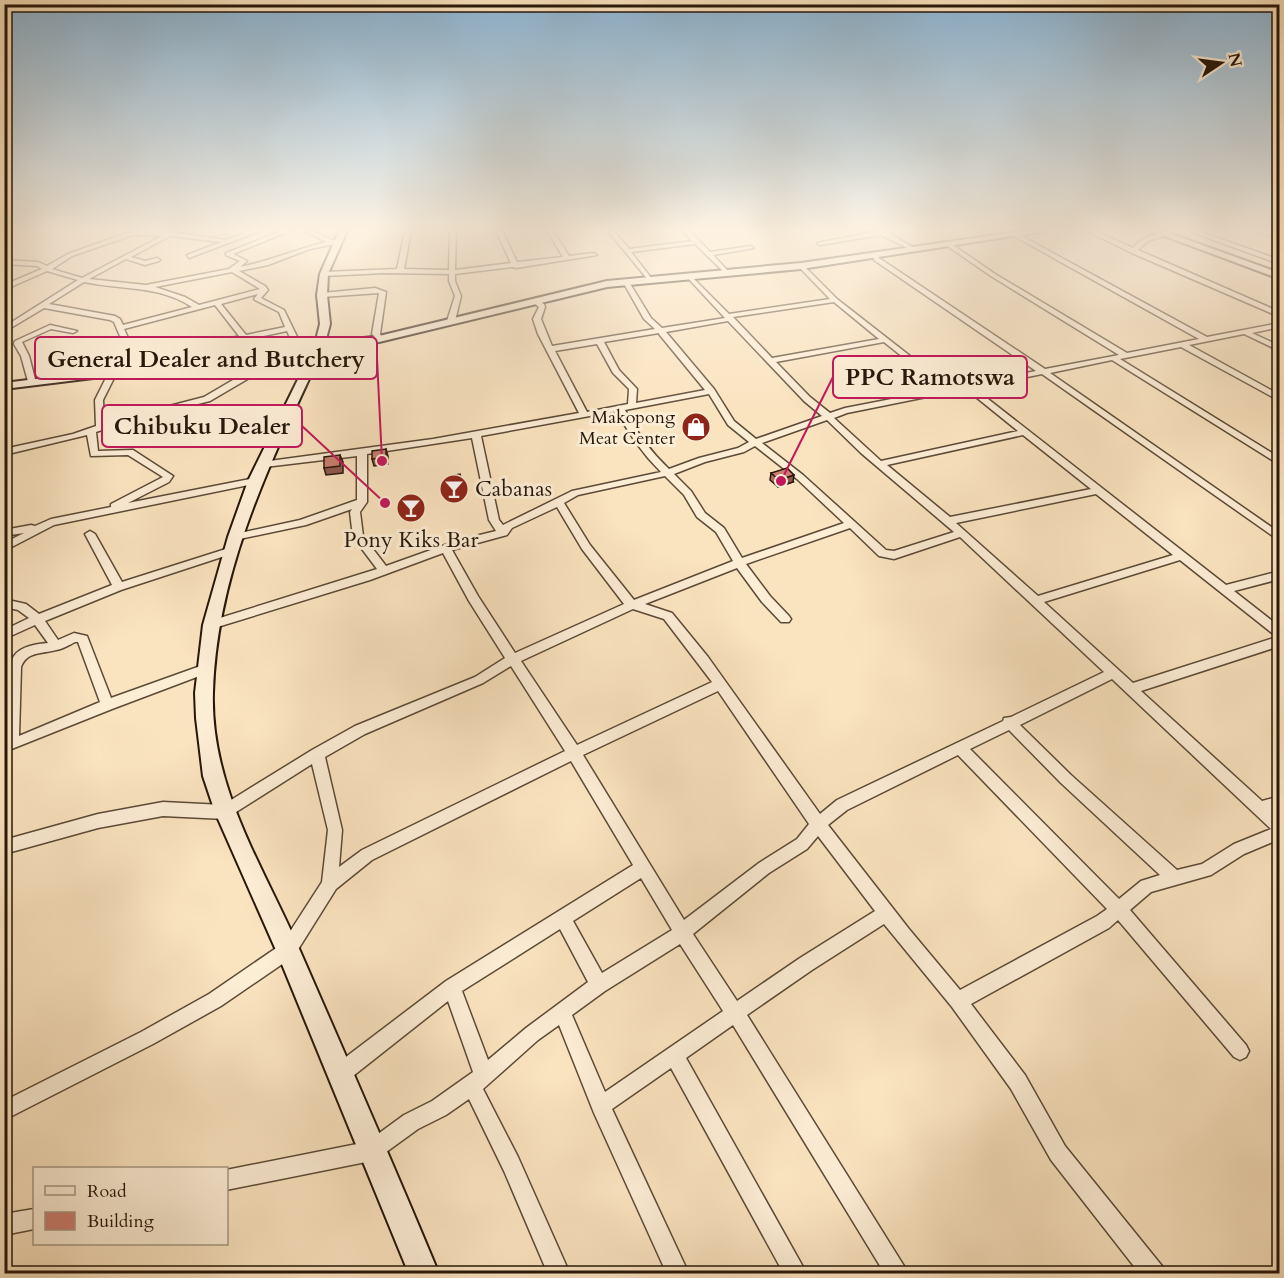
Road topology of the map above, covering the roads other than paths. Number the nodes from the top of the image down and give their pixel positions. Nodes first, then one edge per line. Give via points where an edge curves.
1 (265, 290) edge
2 (69, 291) edge
3 (159, 291) edge
4 (263, 291) edge
5 (322, 291) edge
6 (368, 291) edge
7 (378, 291) edge
8 (456, 291) edge
9 (571, 291) edge
10 (631, 291) edge
11 (703, 291) edge
12 (826, 291) edge
13 (923, 291) edge
14 (1019, 291) edge
15 (1117, 291) edge
16 (1224, 291) edge
17 (322, 295) junction
18 (533, 300) junction
19 (835, 300) junction
20 (217, 303) junction
21 (46, 306) junction
22 (197, 307) junction
23 (1280, 315) edge
24 (728, 318) junction
25 (451, 321) junction
26 (1280, 326) edge
27 (120, 328) junction
28 (289, 328) junction
29 (4, 330) edge
30 (73, 331) dead end
31 (662, 332) junction
32 (1245, 332) junction
33 (246, 337) junction
34 (379, 339) junction
35 (884, 340) junction
36 (1207, 340) junction
37 (599, 341) junction
38 (1181, 344) junction
39 (319, 347) junction
40 (299, 349) junction
41 (551, 349) junction
42 (1280, 350) edge
43 (274, 352) junction
44 (257, 354) junction
45 (1125, 355) junction
46 (1112, 357) junction
47 (770, 361) junction
48 (138, 368) junction
49 (1042, 371) junction
50 (113, 372) junction
51 (32, 383) junction
52 (4, 386) edge
53 (967, 386) junction
54 (949, 390) junction
55 (711, 391) junction
56 (1277, 396) edge
57 (632, 406) junction
58 (620, 408) junction
59 (585, 416) junction
60 (829, 417) junction
61 (95, 430) junction
62 (1024, 432) junction
63 (476, 435) junction
64 (756, 442) junction
65 (4, 452) edge
66 (362, 452) junction
67 (1280, 462) edge
68 (879, 464) junction
69 (260, 473) junction
70 (667, 473) junction
71 (1100, 490) junction
72 (558, 501) junction
73 (362, 502) junction
74 (109, 510) junction
75 (948, 521) junction
76 (851, 524) junction
77 (44, 526) junction
78 (962, 532) junction
79 (4, 533) edge
80 (503, 533) junction
81 (90, 534) dead end
82 (1280, 538) edge
83 (234, 544) junction
84 (4, 548) edge
85 (446, 549) junction
86 (1182, 556) junction
87 (739, 563) junction
88 (384, 571) junction
89 (1280, 575) edge
90 (118, 585) junction
91 (1224, 590) junction
92 (1035, 601) junction
93 (4, 603) edge
94 (632, 605) junction
95 (38, 618) junction
96 (785, 619) dead end
97 (212, 625) junction
98 (1280, 634) edge
99 (4, 635) edge
100 (1280, 641) edge
101 (56, 646) junction
102 (513, 659) junction
103 (206, 669) junction
104 (1114, 673) junction
105 (721, 684) junction
106 (1131, 689) junction
107 (107, 705) junction
108 (1009, 722) junction
109 (8, 746) edge
110 (959, 747) junction
111 (574, 753) junction
112 (317, 754) junction
113 (1280, 802) edge
114 (1259, 808) junction
115 (225, 812) junction
116 (819, 824) junction
117 (1280, 827) edge
118 (1280, 832) edge
119 (4, 847) edge
120 (643, 868) junction
121 (1174, 878) junction
122 (330, 884) junction
123 (1120, 911) junction
124 (886, 913) junction
125 (562, 918) junction
126 (682, 932) junction
127 (288, 950) junction
128 (599, 985) junction
129 (452, 987) junction
130 (958, 1001) junction
131 (562, 1012) junction
132 (734, 1014) junction
133 (1240, 1051) dead end
134 (674, 1055) junction
135 (341, 1073) junction
136 (478, 1081) junction
137 (601, 1106) junction
138 (4, 1111) edge
139 (371, 1151) junction
140 (228, 1180) edge
141 (33, 1219) edge
142 (4, 1226) edge
143 (424, 1274) edge
144 (559, 1274) edge
145 (678, 1274) edge
146 (796, 1274) edge
147 (898, 1274) edge
148 (1154, 1274) edge

1 - 28 street via 257,299 282,311
2 - 21 street
3 - 22 street
4 - 20 street
5 - 17 street
6 - 17 street
7 - 34 street via 383,292 376,334
8 - 25 street via 458,296
9 - 18 street
10 - 31 street via 648,319
11 - 24 street
12 - 19 street
13 - 49 street
14 - 45 street
15 - 36 street
16 - 23 street
17 - 39 street via 325,324
18 - 25 street
18 - 41 street via 541,304 537,319
19 - 24 street
19 - 35 street
20 - 22 street
20 - 33 street
21 - 27 street via 105,315 117,321
21 - 29 street
22 - 27 street
24 - 31 street
24 - 47 street
25 - 34 street
26 - 32 street
27 - 48 street
28 - 33 street
28 - 40 street
30 - 51 street via 50,327 15,340 25,356
31 - 37 street
31 - 55 street
32 - 36 street
32 - 42 street
33 - 44 street
33 - 48 street
34 - 39 street
35 - 47 street
35 - 54 street
36 - 38 street
37 - 41 street
37 - 57 street via 616,371 633,389
38 - 45 street
38 - 56 street
39 - 40 street
39 - 69 street
40 - 43 street
41 - 59 street
43 - 44 street
43 - 61 street via 253,372 207,399
44 - 48 street
45 - 46 street
46 - 49 street
46 - 67 street
47 - 60 street
48 - 50 street
49 - 53 street
49 - 82 street
50 - 51 street
50 - 61 street via 99,400
51 - 52 street
53 - 54 street
53 - 62 street
54 - 60 street
55 - 57 street
55 - 64 street via 731,423
57 - 58 street
58 - 59 street
58 - 70 street via 639,441
59 - 63 street
60 - 64 street
60 - 68 street
61 - 65 street
61 - 74 street via 94,454 130,452 168,476
62 - 68 street
62 - 71 street
63 - 66 street
63 - 80 street via 494,520
64 - 70 street
64 - 76 street
66 - 69 street
66 - 73 street
68 - 75 street
69 - 74 street
69 - 83 street
70 - 72 street via 575,493
70 - 87 street via 688,493 702,517 718,528
71 - 75 street
71 - 86 street
72 - 80 street via 508,526
72 - 94 street via 614,586
73 - 83 street
73 - 88 street via 355,512 358,537
74 - 77 street
75 - 78 street
76 - 78 street via 888,555
76 - 87 street
77 - 79 street
77 - 84 street
78 - 92 street
80 - 85 street
81 - 90 street
83 - 90 street
83 - 97 street
85 - 88 street
85 - 102 street
86 - 91 street
86 - 92 street
87 - 94 street
87 - 96 street
88 - 97 street
89 - 91 street
90 - 95 street
91 - 98 street
92 - 104 street
93 - 95 street via 18,604
94 - 102 street
94 - 105 street via 657,610 676,623
95 - 99 street
95 - 101 street
97 - 103 street
100 - 106 street
101 - 107 street via 75,637 83,639
101 - 109 street via 33,649 17,660
102 - 111 street
102 - 112 street via 479,680 360,730
103 - 107 street
103 - 115 street via 205,718 213,776
104 - 106 street
104 - 108 street
105 - 111 street
105 - 116 street
106 - 114 street
107 - 109 street
108 - 110 street
108 - 121 street
110 - 116 street via 842,806
110 - 123 street
111 - 120 street
111 - 122 street via 367,855
112 - 115 street
112 - 122 street via 335,830
113 - 114 street
114 - 117 street
115 - 119 street via 163,809 98,821
115 - 127 street
116 - 124 street
116 - 126 street via 802,844 764,868
118 - 121 street via 1239,849 1206,870
120 - 125 street
120 - 126 street
121 - 123 street via 1147,886
122 - 127 street
123 - 130 street
123 - 133 street
124 - 130 street
124 - 132 street
125 - 128 street
125 - 129 street
126 - 128 street
126 - 132 street
127 - 135 street
127 - 138 street via 215,1000
128 - 131 street
129 - 135 street
129 - 136 street
130 - 148 street via 1025,1093 1058,1153
131 - 136 street
131 - 137 street
132 - 134 street
132 - 147 street
134 - 137 street
134 - 146 street
135 - 139 street
136 - 139 street
136 - 144 street
137 - 145 street
139 - 140 street
139 - 143 street
141 - 142 street

